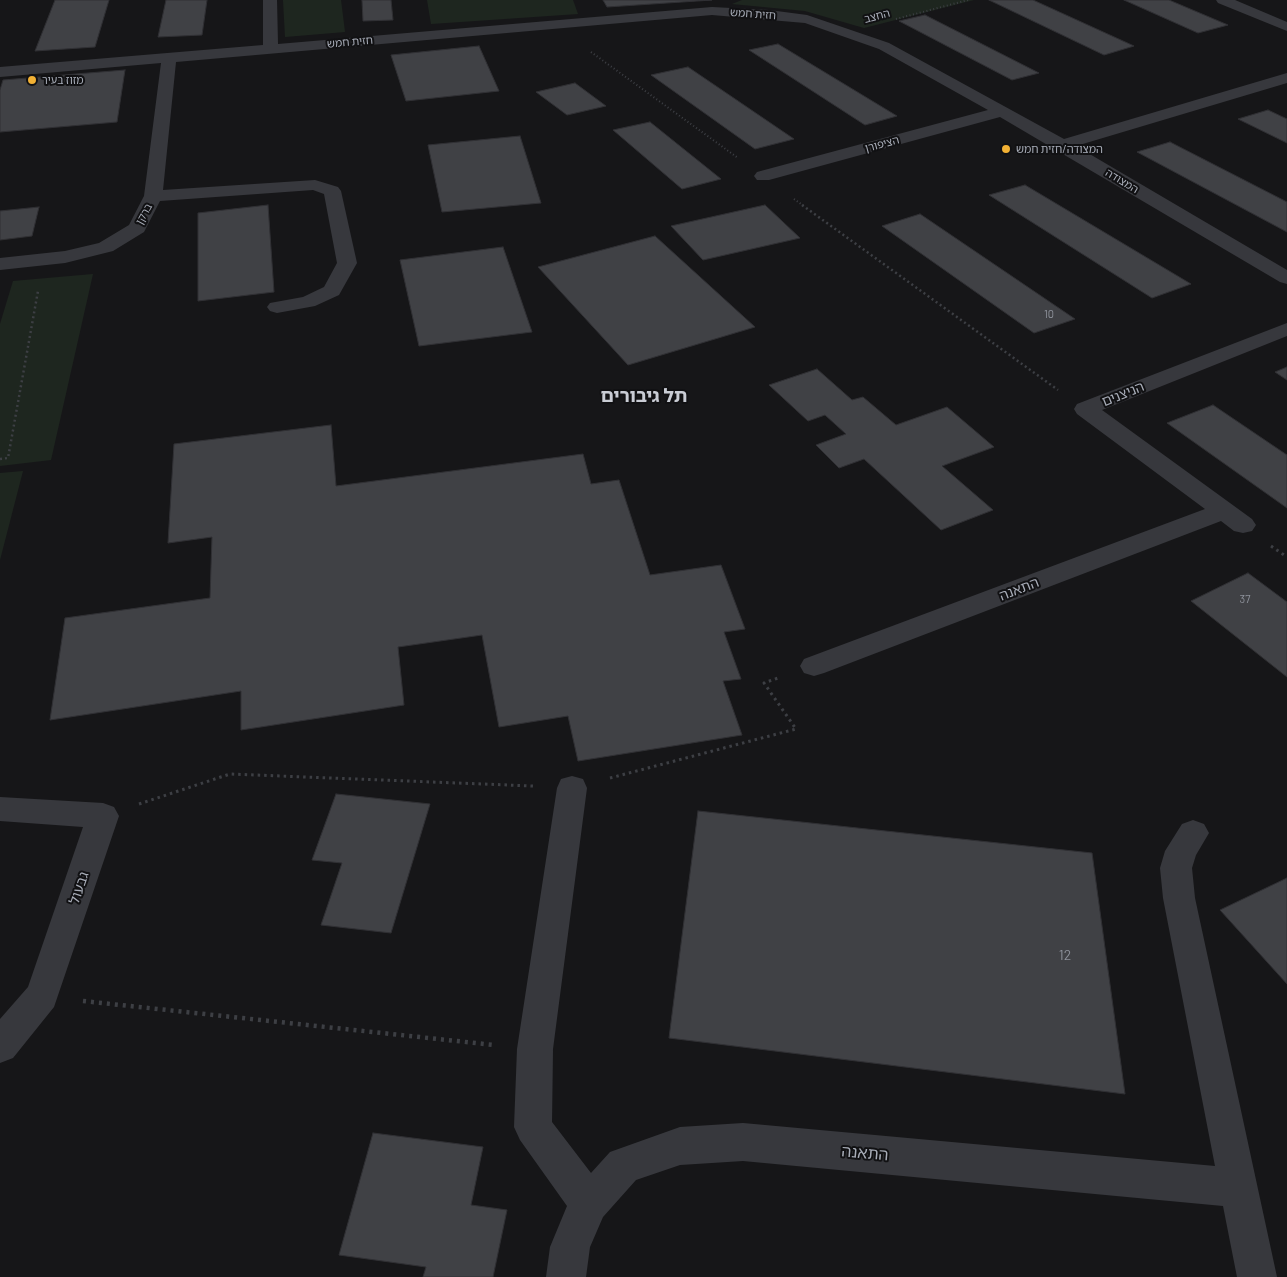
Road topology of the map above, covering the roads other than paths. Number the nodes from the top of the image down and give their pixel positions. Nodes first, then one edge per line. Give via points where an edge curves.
1 (270, 0) edge
2 (1223, 0) edge
3 (805, 21) junction
4 (1287, 27) edge
5 (271, 48) junction
6 (903, 57) junction
7 (169, 58) junction
8 (0, 72) edge
9 (1287, 78) edge
10 (1001, 112) junction
11 (1062, 146) junction
12 (763, 176) road end
13 (153, 196) junction
14 (0, 264) edge
15 (1287, 278) edge
16 (277, 307) dead end
17 (1287, 328) edge
18 (1234, 518) joint
19 (814, 666) road end
20 (572, 788) road end
21 (0, 809) edge
22 (1193, 833) dead end
23 (0, 1046) edge
24 (1239, 1188) junction
25 (589, 1203) junction
26 (566, 1277) edge
27 (1257, 1277) edge

1 - 5 street
2 - 4 street
3 - 5 street, חזית חמש via 700,12
3 - 6 street, המצודה
3 - 6 street, המצודה via 847,32
5 - 7 street, חזית חמש
6 - 10 street, המצודה
7 - 8 street, חזית חמש
7 - 13 street, ברקן
9 - 11 street
10 - 11 street, המצודה
10 - 12 street, הציפורן
11 - 15 street, המצודה
13 - 14 street, ברקן via 137,228 106,247 65,257
13 - 16 street via 299,185 332,191 347,263 332,291 308,302
17 - 18 street, הניצנים via 1085,409
18 - 19 street, התאנה
20 - 25 street via 535,1049 533,1128
21 - 23 street, גבעול via 103,816 42,996
22 - 24 street via 1176,868 1179,898
24 - 25 street, התאנה via 743,1142 680,1146 624,1165
24 - 27 street
25 - 26 street, התאנה via 570,1247

